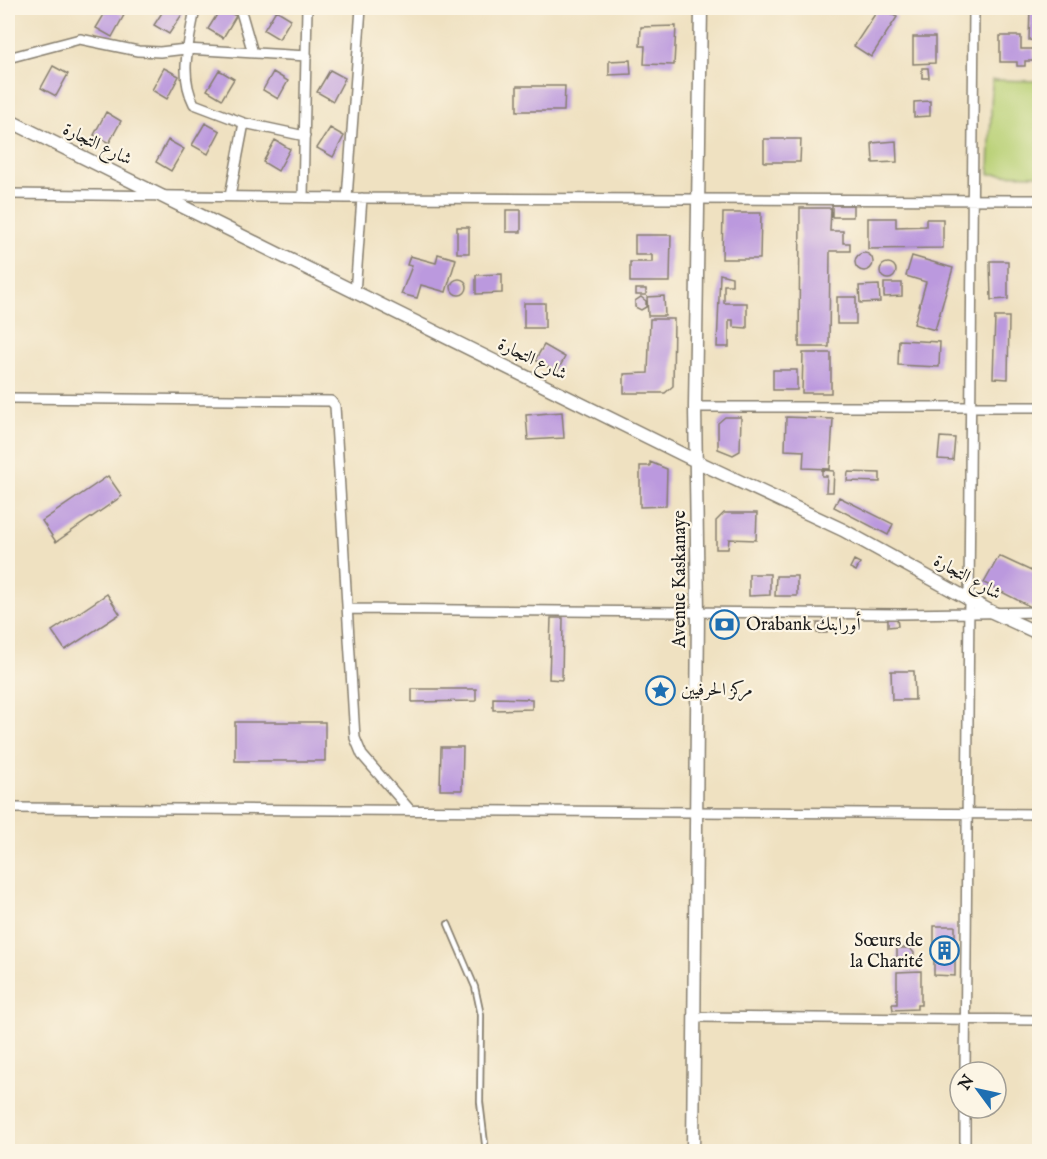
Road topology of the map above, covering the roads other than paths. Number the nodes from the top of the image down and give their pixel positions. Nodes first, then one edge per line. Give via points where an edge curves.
1 (240, 8) edge
2 (307, 8) edge
3 (361, 8) edge
4 (701, 8) edge
5 (974, 8) edge
6 (193, 9) edge
7 (186, 48) junction
8 (253, 53) junction
9 (306, 56) junction
10 (8, 58) edge
11 (8, 120) edge
12 (244, 123) junction
13 (305, 136) junction
14 (8, 194) edge
15 (157, 195) junction
16 (230, 196) junction
17 (303, 197) junction
18 (347, 198) junction
19 (362, 198) junction
20 (699, 198) junction
21 (973, 200) junction
22 (1040, 200) edge
23 (354, 293) junction
24 (8, 398) edge
25 (695, 407) junction
26 (971, 407) junction
27 (1040, 407) edge
28 (698, 462) junction
29 (968, 599) junction
30 (348, 609) junction
31 (990, 611) junction
32 (698, 612) junction
33 (1040, 612) edge
34 (968, 614) junction
35 (1040, 634) edge
36 (8, 808) edge
37 (410, 810) junction
38 (967, 812) junction
39 (696, 813) junction
40 (1040, 814) edge
41 (448, 924) dead end
42 (696, 1017) junction
43 (966, 1019) junction
44 (1040, 1020) edge
45 (965, 1060) edge
46 (965, 1120) edge
47 (486, 1152) edge
48 (693, 1152) edge
49 (964, 1152) edge

1 - 8 street
2 - 9 street
3 - 18 street
4 - 20 street, Avenue Kaskanaye
5 - 21 street
6 - 7 street
7 - 8 street
7 - 10 street via 138,51 80,39
7 - 12 street via 188,92 194,104
8 - 9 street
9 - 13 street
11 - 15 street, شارع التجارة
12 - 13 street
12 - 16 street
13 - 17 street
14 - 15 street
15 - 16 street
15 - 23 street, شارع التجارة
16 - 17 street
17 - 18 street
18 - 19 street
19 - 20 street
19 - 23 street
20 - 21 street
20 - 25 street, Avenue Kaskanaye
21 - 22 street
21 - 26 street
23 - 28 street, شارع التجارة
24 - 30 street via 331,401 335,406
25 - 26 street
25 - 28 street, Avenue Kaskanaye
26 - 27 street
26 - 29 street
28 - 29 street, شارع التجارة via 843,530
28 - 32 street, Avenue Kaskanaye
29 - 31 street, شارع التجارة
29 - 34 street
30 - 32 street
30 - 37 street via 355,738 362,755
31 - 33 street
31 - 34 street
31 - 35 street, شارع التجارة
32 - 34 street
32 - 39 street, Avenue Kaskanaye
34 - 38 street
36 - 37 street
37 - 39 street
38 - 39 street
38 - 40 street
38 - 43 street
39 - 42 street, Avenue Kaskanaye
41 - 47 lane via 475,987 481,1015 480,1102
42 - 43 street
42 - 48 street, Avenue Kaskanaye
43 - 44 street
43 - 45 street
46 - 49 street

